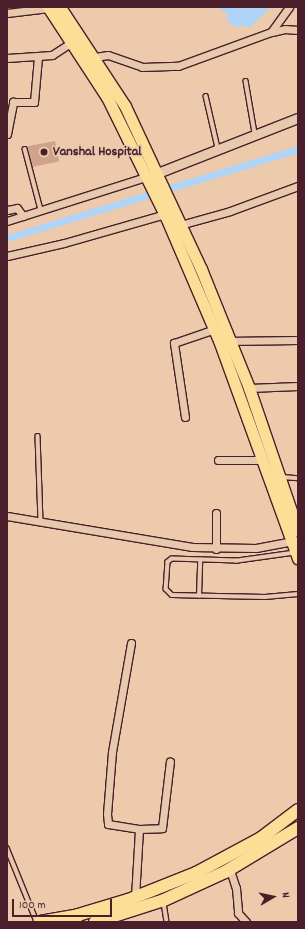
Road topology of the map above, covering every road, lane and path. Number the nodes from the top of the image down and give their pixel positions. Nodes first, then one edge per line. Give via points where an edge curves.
1 (60, 7) edge
2 (289, 7) edge
3 (48, 8) edge
4 (7, 13) edge
5 (298, 30) edge
6 (271, 32) junction
7 (72, 42) junction
8 (38, 57) junction
9 (95, 57) junction
10 (7, 58) edge
11 (246, 81) dead end
12 (206, 96) dead end
13 (298, 118) edge
14 (7, 134) edge
15 (256, 136) junction
16 (25, 149) dead end
17 (218, 151) junction
18 (153, 180) junction
19 (298, 186) edge
20 (7, 210) edge
21 (41, 210) junction
22 (167, 212) junction
23 (23, 216) junction
24 (7, 221) edge
25 (180, 225) junction
26 (7, 256) edge
27 (215, 330) junction
28 (298, 340) edge
29 (225, 341) junction
30 (298, 386) edge
31 (249, 388) junction
32 (185, 417) dead end
33 (38, 436) dead end
34 (218, 460) dead end
35 (263, 460) junction
36 (279, 477) junction
37 (298, 478) edge
38 (216, 513) dead end
39 (7, 516) edge
40 (41, 524) junction
41 (296, 537) edge
42 (216, 549) junction
43 (297, 556) edge
44 (200, 560) junction
45 (298, 594) edge
46 (199, 596) junction
47 (131, 643) dead end
48 (170, 761) dead end
49 (298, 810) edge
50 (298, 828) edge
51 (139, 830) junction
52 (7, 848) edge
53 (230, 870) junction
54 (136, 897) junction
55 (155, 899) junction
56 (108, 920) edge
57 (37, 922) edge
58 (40, 922) edge
59 (95, 922) edge
60 (167, 922) edge
61 (246, 922) edge

1 - 9 main road
2 - 6 street
3 - 4 street
3 - 7 main road
5 - 6 street
6 - 9 street via 178,66 142,67 108,55
7 - 8 street via 52,55
7 - 18 main road
8 - 10 street
8 - 14 street via 34,102 13,102
9 - 18 main road via 125,106
11 - 15 lane
12 - 17 lane
13 - 15 street
15 - 17 street
16 - 21 lane
17 - 18 street
18 - 21 street
18 - 22 main road
19 - 25 street via 230,211
20 - 23 street via 17,208
21 - 23 street
22 - 25 main road
22 - 26 street via 64,243
22 - 27 main road
23 - 24 street
25 - 29 main road
27 - 29 main road
27 - 32 street via 174,343
28 - 29 street
29 - 31 main road
29 - 35 main road
30 - 31 street
31 - 36 main road
33 - 40 lane
34 - 35 street
35 - 41 main road
36 - 37 lane
36 - 41 main road
38 - 42 street
39 - 40 street
40 - 42 street
41 - 42 street via 256,548
41 - 43 main road
43 - 44 lane via 252,560
44 - 46 lane
44 - 46 lane via 169,560 166,584 169,594
45 - 46 lane via 265,597
47 - 51 street via 112,752 106,819 113,826
48 - 51 street via 163,826 158,830
49 - 55 highway via 261,838 196,872
50 - 53 highway
51 - 54 street
52 - 57 lane
53 - 55 highway
53 - 61 street via 236,888 238,913
54 - 55 highway
54 - 58 highway via 78,915
55 - 56 highway
55 - 60 lane
56 - 59 highway

